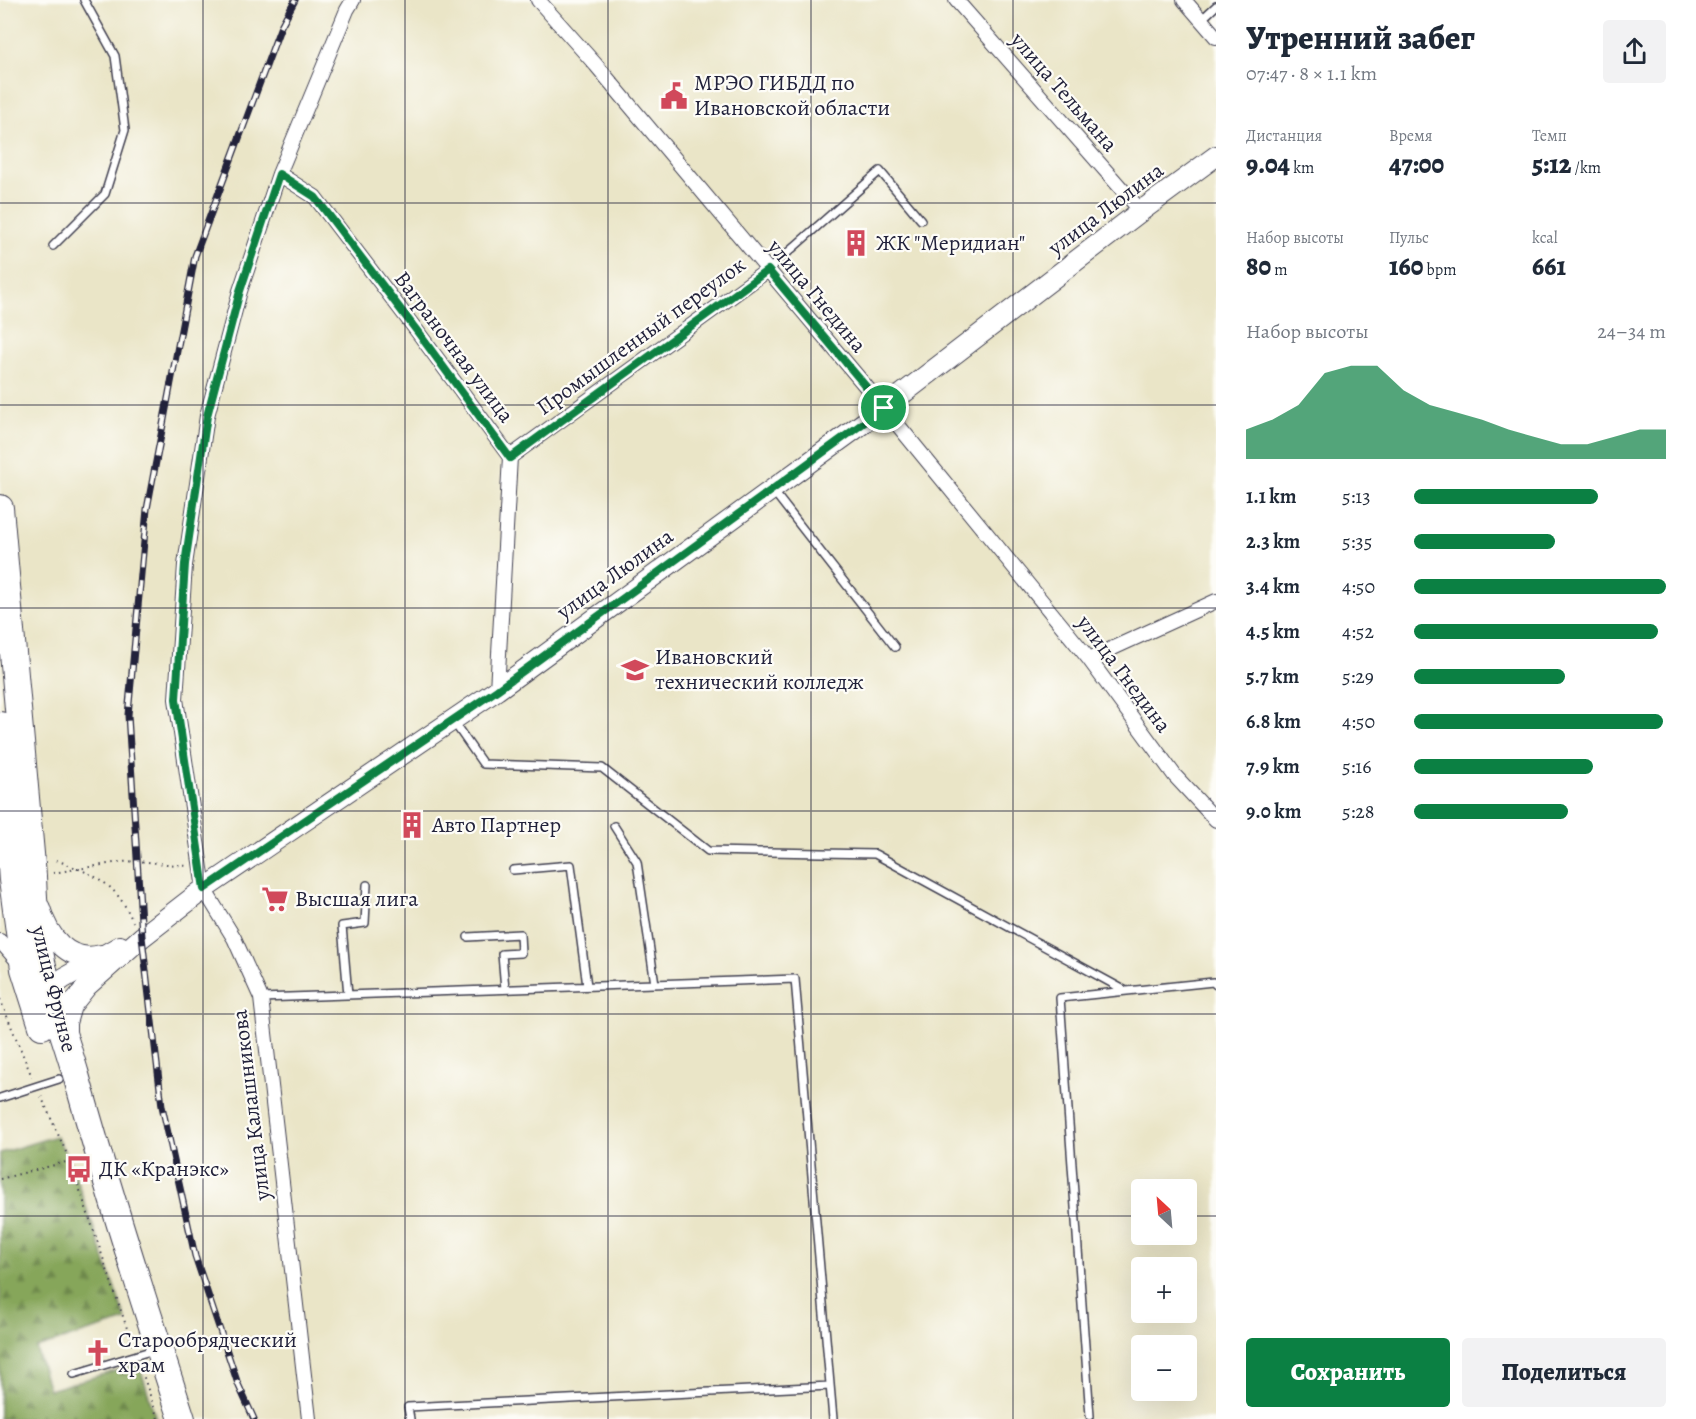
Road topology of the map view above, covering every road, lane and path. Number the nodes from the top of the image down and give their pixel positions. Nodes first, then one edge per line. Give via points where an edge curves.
1 (84, 0) edge
2 (352, 0) edge
3 (538, 0) edge
4 (956, 0) edge
5 (1184, 0) edge
6 (1216, 6) edge
7 (1201, 20) junction
8 (1216, 38) edge
9 (1216, 156) edge
10 (279, 174) junction
11 (1141, 211) junction
12 (921, 220) dead end
13 (53, 246) dead end
14 (768, 270) junction
15 (884, 408) junction
16 (510, 458) junction
17 (772, 490) junction
18 (0, 508) edge
19 (1, 537) edge
20 (1216, 600) edge
21 (895, 647) dead end
22 (1089, 659) junction
23 (497, 690) junction
24 (452, 721) junction
25 (0, 725) edge
26 (1216, 820) edge
27 (614, 826) dead end
28 (56, 860) dead end
29 (193, 867) dead end
30 (78, 869) junction
31 (513, 870) dead end
32 (32, 876) junction
33 (367, 885) dead end
34 (204, 889) junction
35 (138, 930) junction
36 (468, 937) dead end
37 (0, 941) edge
38 (110, 952) junction
39 (24, 969) junction
40 (655, 984) junction
41 (1216, 985) edge
42 (587, 986) junction
43 (49, 989) junction
44 (505, 989) junction
45 (1126, 991) junction
46 (81, 993) junction
47 (348, 995) junction
48 (261, 998) junction
49 (56, 1039) junction
50 (59, 1079) junction
51 (0, 1098) edge
52 (0, 1179) edge
53 (141, 1353) junction
54 (74, 1374) dead end
55 (830, 1386) junction
56 (1090, 1416) dead end
57 (158, 1419) edge
58 (168, 1419) edge
59 (182, 1419) edge
60 (309, 1419) edge
61 (410, 1419) edge
62 (832, 1419) edge

1 - 13 lane via 115,57 125,130 105,194
2 - 10 street, улица Калашникова
3 - 14 street, улица Гнедина
4 - 11 street, улица Тельмана
5 - 7 street
6 - 7 lane
7 - 8 street
9 - 11 main road, улица Люлина
10 - 16 street, Ваграночная улица via 315,197
10 - 34 street, улица Калашникова via 240,291 207,416 185,564 176,699
11 - 15 main road, улица Люлина
12 - 14 lane via 880,171
14 - 15 street, улица Гнедина
14 - 16 street, Промышленный переулок
15 - 17 main road, улица Люлина
15 - 22 street, улица Гнедина
16 - 23 street, Ваграночная улица
17 - 21 lane
17 - 23 main road, улица Люлина
18 - 19 highway, улица Фрунзе
19 - 32 highway, улица Фрунзе
20 - 22 street
22 - 26 street, улица Гнедина via 1175,776
23 - 24 main road, улица Люлина
24 - 34 main road, улица Люлина
24 - 45 lane via 483,764 602,768 708,851 875,854
25 - 32 highway, улица Фрунзе
27 - 40 lane via 637,862
28 - 30 path
29 - 30 path via 137,861
30 - 32 path
30 - 35 path via 112,888
31 - 42 lane via 571,865
32 - 38 main road via 44,924 55,939 81,957
32 - 39 highway, улица Фрунзе
32 - 43 highway, улица Фрунзе via 37,936
33 - 47 lane via 365,923 342,927
34 - 35 main road, улица Люлина
34 - 48 street, улица Калашникова via 234,938
35 - 38 main road
35 - 46 main road, улица Люлина
36 - 44 lane via 520,934 521,953 502,954
37 - 39 street
38 - 43 main road
39 - 49 highway, улица Фрунзе
40 - 42 lane
40 - 55 lane via 795,979
41 - 45 lane via 1213,982
42 - 44 lane
43 - 46 main road via 64,996
43 - 49 highway, улица Фрунзе
44 - 47 lane
45 - 56 lane via 1060,998
46 - 49 main road, улица Люлина
47 - 48 lane
48 - 60 street, улица Калашникова
49 - 50 highway, улица Фрунзе
49 - 59 highway, улица Фрунзе via 100,1161
50 - 51 lane
50 - 53 highway, улица Фрунзе
52 - 53 path via 69,1161
53 - 54 lane
53 - 57 path
53 - 58 highway, улица Фрунзе
55 - 61 lane via 408,1407
55 - 62 lane

